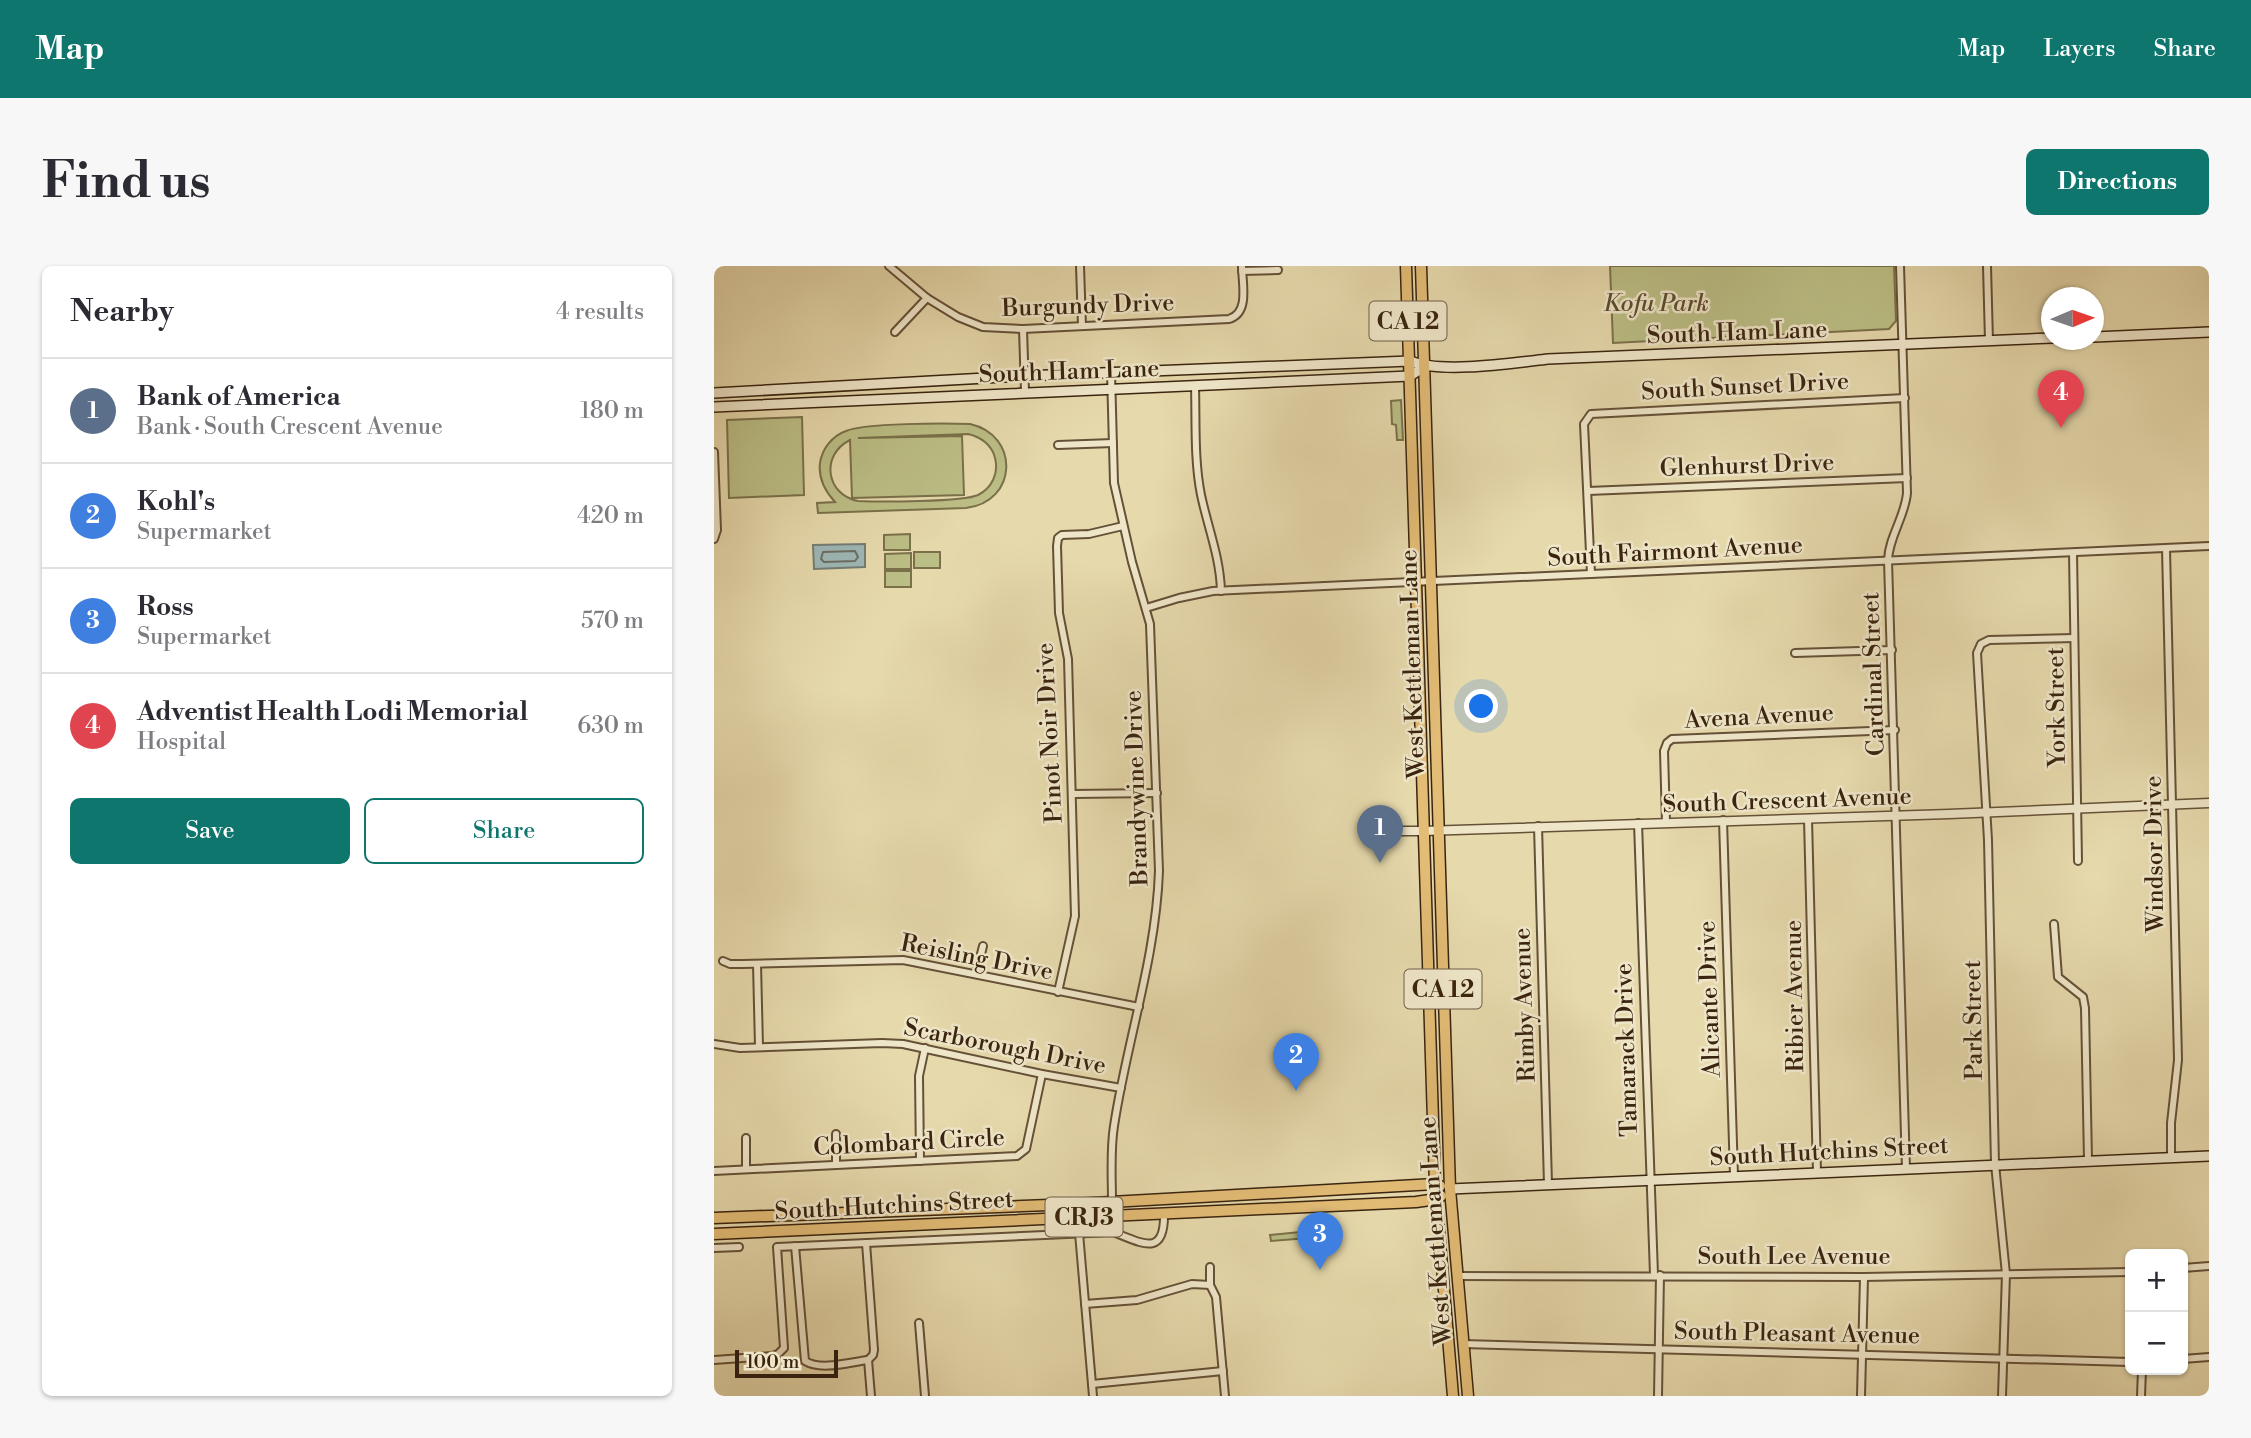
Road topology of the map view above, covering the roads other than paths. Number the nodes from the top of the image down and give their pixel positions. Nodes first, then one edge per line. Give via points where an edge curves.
1 (889, 266) edge
2 (1080, 266) edge
3 (1406, 266) edge
4 (1421, 266) edge
5 (1900, 266) edge
6 (1987, 266) edge
7 (1242, 269) edge
8 (1278, 270) dead end
9 (928, 298) junction
10 (1082, 326) junction
11 (1023, 329) junction
12 (895, 332) dead end
13 (2209, 332) edge
14 (2104, 337) edge
15 (2041, 339) edge
16 (1989, 341) junction
17 (1903, 345) junction
18 (1409, 361) junction
19 (1424, 367) junction
20 (1111, 373) junction
21 (1024, 376) junction
22 (1410, 376) junction
23 (1195, 386) junction
24 (1111, 389) junction
25 (1025, 392) junction
26 (714, 393) edge
27 (1905, 398) junction
28 (714, 407) edge
29 (1113, 443) junction
30 (1058, 446) dead end
31 (714, 452) edge
32 (1907, 478) junction
33 (1588, 491) junction
34 (1123, 527) junction
35 (714, 539) edge
36 (2209, 547) edge
37 (2166, 549) junction
38 (2073, 552) junction
39 (1888, 560) junction
40 (1591, 574) junction
41 (1416, 582) junction
42 (1430, 582) junction
43 (1221, 591) junction
44 (1146, 608) junction
45 (2074, 638) junction
46 (1892, 650) junction
47 (1795, 653) dead end
48 (1895, 730) junction
49 (1157, 793) junction
50 (1073, 794) junction
51 (2209, 803) edge
52 (2172, 805) junction
53 (2078, 808) junction
54 (1987, 813) junction
55 (1896, 816) junction
56 (1808, 819) junction
57 (1723, 820) junction
58 (1666, 822) junction
59 (1638, 823) junction
60 (1538, 826) junction
61 (1438, 830) junction
62 (1366, 831) dead end
63 (1423, 831) junction
64 (2078, 861) dead end
65 (2054, 924) dead end
66 (984, 946) dead end
67 (723, 961) dead end
68 (757, 964) junction
69 (976, 974) junction
70 (1058, 992) junction
71 (1139, 1007) junction
72 (1430, 1022) junction
73 (714, 1044) edge
74 (759, 1047) junction
75 (925, 1048) junction
76 (1445, 1049) junction
77 (1042, 1074) junction
78 (1121, 1088) junction
79 (836, 1134) dead end
80 (746, 1138) dead end
81 (2209, 1156) edge
82 (2171, 1157) junction
83 (2088, 1160) junction
84 (920, 1161) junction
85 (1995, 1164) junction
86 (836, 1165) junction
87 (747, 1169) junction
88 (1906, 1169) junction
89 (714, 1171) edge
90 (1817, 1172) junction
91 (1734, 1176) junction
92 (1650, 1180) junction
93 (1435, 1184) junction
94 (1548, 1184) junction
95 (1450, 1189) junction
96 (1320, 1191) junction
97 (1437, 1199) junction
98 (1112, 1202) junction
99 (1296, 1208) junction
100 (1164, 1213) junction
101 (714, 1218) edge
102 (1079, 1233) junction
103 (714, 1234) edge
104 (866, 1243) junction
105 (794, 1246) junction
106 (739, 1247) dead end
107 (714, 1248) edge
108 (2209, 1266) edge
109 (1210, 1267) dead end
110 (2188, 1268) edge
111 (2125, 1272) edge
112 (2006, 1274) junction
113 (1657, 1275) junction
114 (1457, 1276) junction
115 (1864, 1277) junction
116 (1210, 1285) junction
117 (1085, 1304) junction
118 (919, 1323) dead end
119 (1463, 1344) junction
120 (1660, 1349) junction
121 (1861, 1353) junction
122 (2002, 1357) junction
123 (2209, 1357) edge
124 (2188, 1359) edge
125 (714, 1360) edge
126 (868, 1360) junction
127 (2125, 1362) edge
128 (1223, 1371) junction
129 (2142, 1375) edge
130 (1092, 1384) junction
131 (871, 1396) edge
132 (925, 1396) edge
133 (1093, 1396) edge
134 (1225, 1396) edge
135 (1453, 1396) edge
136 (1468, 1396) edge
137 (1658, 1396) edge
138 (1861, 1396) edge
139 (2002, 1396) edge
140 (2141, 1396) edge

1 - 9 street, Burgundy Drive
2 - 10 street
3 - 18 main road, West Kettleman Lane / CA 12
4 - 19 main road, West Kettleman Lane / CA 12
5 - 17 street, Cardinal Street
6 - 16 street
7 - 8 street
7 - 10 street, Burgundy Drive via 1243,301 1235,318
9 - 11 street, Burgundy Drive via 970,324
9 - 12 street
10 - 11 street, Burgundy Drive
11 - 21 street
13 - 14 main road
15 - 16 main road, South Ham Lane
16 - 17 main road, South Ham Lane
17 - 19 main road, South Ham Lane
17 - 27 street, Cardinal Street
18 - 19 main road, South Ham Lane
18 - 20 main road, South Ham Lane
18 - 22 main road, West Kettleman Lane / CA 12
19 - 22 main road
19 - 42 main road, West Kettleman Lane / CA 12
20 - 21 main road, South Ham Lane
20 - 24 street, Brandywine Drive
21 - 25 street
21 - 26 main road, South Ham Lane
22 - 23 main road, South Ham Lane
22 - 41 main road, West Kettleman Lane / CA 12
23 - 24 main road, South Ham Lane
23 - 43 street via 1198,472 1218,555
24 - 25 main road, South Ham Lane
24 - 29 street, Brandywine Drive
25 - 28 main road, South Ham Lane
27 - 32 street, Cardinal Street
27 - 33 street, South Sunset Drive via 1594,412 1584,424
29 - 30 street
29 - 34 street, Brandywine Drive via 1114,483
31 - 35 street
32 - 33 street, Glenhurst Drive
32 - 39 street, Cardinal Street via 1906,504 1888,548
33 - 40 street
34 - 44 street, Brandywine Drive
34 - 50 street, Pinot Noir Drive via 1058,538
36 - 37 street, South Fairmont Avenue
37 - 38 street, South Fairmont Avenue
37 - 52 street, Windsor Drive
38 - 39 street, South Fairmont Avenue
38 - 45 street, York Street
39 - 40 street, South Fairmont Avenue
39 - 46 street, Cardinal Street
40 - 42 street, South Fairmont Avenue
41 - 42 street, South Fairmont Avenue
41 - 43 street, South Fairmont Avenue
41 - 63 main road, West Kettleman Lane / CA 12
42 - 61 main road, West Kettleman Lane / CA 12
43 - 44 street, South Fairmont Avenue
44 - 49 street, Brandywine Drive
45 - 53 street, York Street
45 - 54 street, Park Street via 1981,644
46 - 47 street
46 - 48 street, Cardinal Street
48 - 55 street, Cardinal Street
48 - 58 street, Avena Avenue via 1679,738 1667,743 1664,751
49 - 50 street
49 - 71 street, Brandywine Drive via 1157,909
50 - 70 street, Pinot Noir Drive via 1075,916
51 - 52 street, South Crescent Avenue
52 - 53 street, South Crescent Avenue
52 - 82 street, Windsor Drive via 2178,1060
53 - 54 street, South Crescent Avenue
53 - 64 street, York Street
54 - 55 street, South Crescent Avenue
54 - 85 street, Park Street
55 - 56 street, South Crescent Avenue
55 - 88 street, Cardinal Street
56 - 57 street, South Crescent Avenue
56 - 90 street, Ribier Avenue
57 - 58 street, South Crescent Avenue
57 - 91 street, Alicante Drive
58 - 59 street, South Crescent Avenue
59 - 60 street, South Crescent Avenue
59 - 92 street, Tamarack Drive
60 - 61 street, South Crescent Avenue
60 - 94 street, Rimby Avenue
61 - 63 street, South Crescent Avenue
61 - 76 main road, West Kettleman Lane / CA 12
62 - 63 street, South Crescent Avenue
63 - 72 main road, West Kettleman Lane / CA 12
65 - 83 street via 2058,977 2083,997 2085,1008
66 - 69 street
67 - 68 street, Reisling Drive
68 - 69 street, Reisling Drive via 903,960
68 - 74 street
69 - 70 street, Reisling Drive
70 - 71 street, Reisling Drive
71 - 78 street, Brandywine Drive
72 - 76 main road
72 - 93 main road, West Kettleman Lane / CA 12
73 - 74 street, Scarborough Drive
74 - 75 street, Scarborough Drive via 882,1043
75 - 77 street, Scarborough Drive
75 - 84 street via 919,1076
76 - 95 main road, West Kettleman Lane / CA 12
77 - 78 street, Scarborough Drive
77 - 84 street, Colombard Circle via 1023,1154
78 - 98 street, Brandywine Drive via 1112,1141
79 - 86 street
80 - 87 street
81 - 82 main road, South Hutchins Street
82 - 83 main road, South Hutchins Street
83 - 85 main road, South Hutchins Street
84 - 86 street, Colombard Circle
85 - 88 main road, South Hutchins Street
85 - 112 street, Park Street
86 - 87 street, Colombard Circle
87 - 89 street, Colombard Circle
88 - 90 main road, South Hutchins Street
90 - 91 main road, South Hutchins Street
91 - 92 main road, South Hutchins Street
92 - 94 main road, South Hutchins Street
92 - 113 street, Tamarack Drive
93 - 95 main road, South Hutchins Street / CR J3
93 - 96 main road, South Hutchins Street / CR J3
93 - 97 main road, West Kettleman Lane / CA 12
94 - 95 main road, South Hutchins Street
95 - 97 main road
95 - 114 main road, West Kettleman Lane / CA 12
96 - 98 main road, South Hutchins Street / CR J3
96 - 99 main road
97 - 99 main road, South Hutchins Street / CR J3
97 - 135 main road, West Kettleman Lane / CA 12
98 - 101 main road, South Hutchins Street / CR J3
99 - 100 main road, South Hutchins Street / CR J3
100 - 102 street via 1163,1236 1151,1244 1113,1232
100 - 103 main road, South Hutchins Street / CR J3
102 - 104 street
102 - 117 street
104 - 105 street
104 - 126 street via 874,1350
105 - 125 street via 777,1247 784,1348 772,1356
105 - 126 street via 806,1361 821,1365
106 - 107 street
108 - 110 street
109 - 116 street
111 - 112 street, South Lee Avenue
112 - 115 street, South Lee Avenue
112 - 122 street, Park Street
113 - 114 street, South Lee Avenue
113 - 115 street, South Lee Avenue
113 - 120 street, Tamarack Drive
114 - 119 main road, West Kettleman Lane / CA 12
115 - 121 street
116 - 117 street via 1192,1284 1137,1300
116 - 128 street via 1216,1297
117 - 130 street
118 - 132 street
119 - 120 street, South Pleasant Avenue
119 - 136 main road, West Kettleman Lane / CA 12
120 - 121 street, South Pleasant Avenue
120 - 137 street, Tamarack Drive
121 - 122 street, South Pleasant Avenue
121 - 138 street
122 - 127 street, South Pleasant Avenue
122 - 139 street, Park Street
123 - 124 street
126 - 131 street
128 - 130 street
128 - 134 street
129 - 140 street
130 - 133 street

